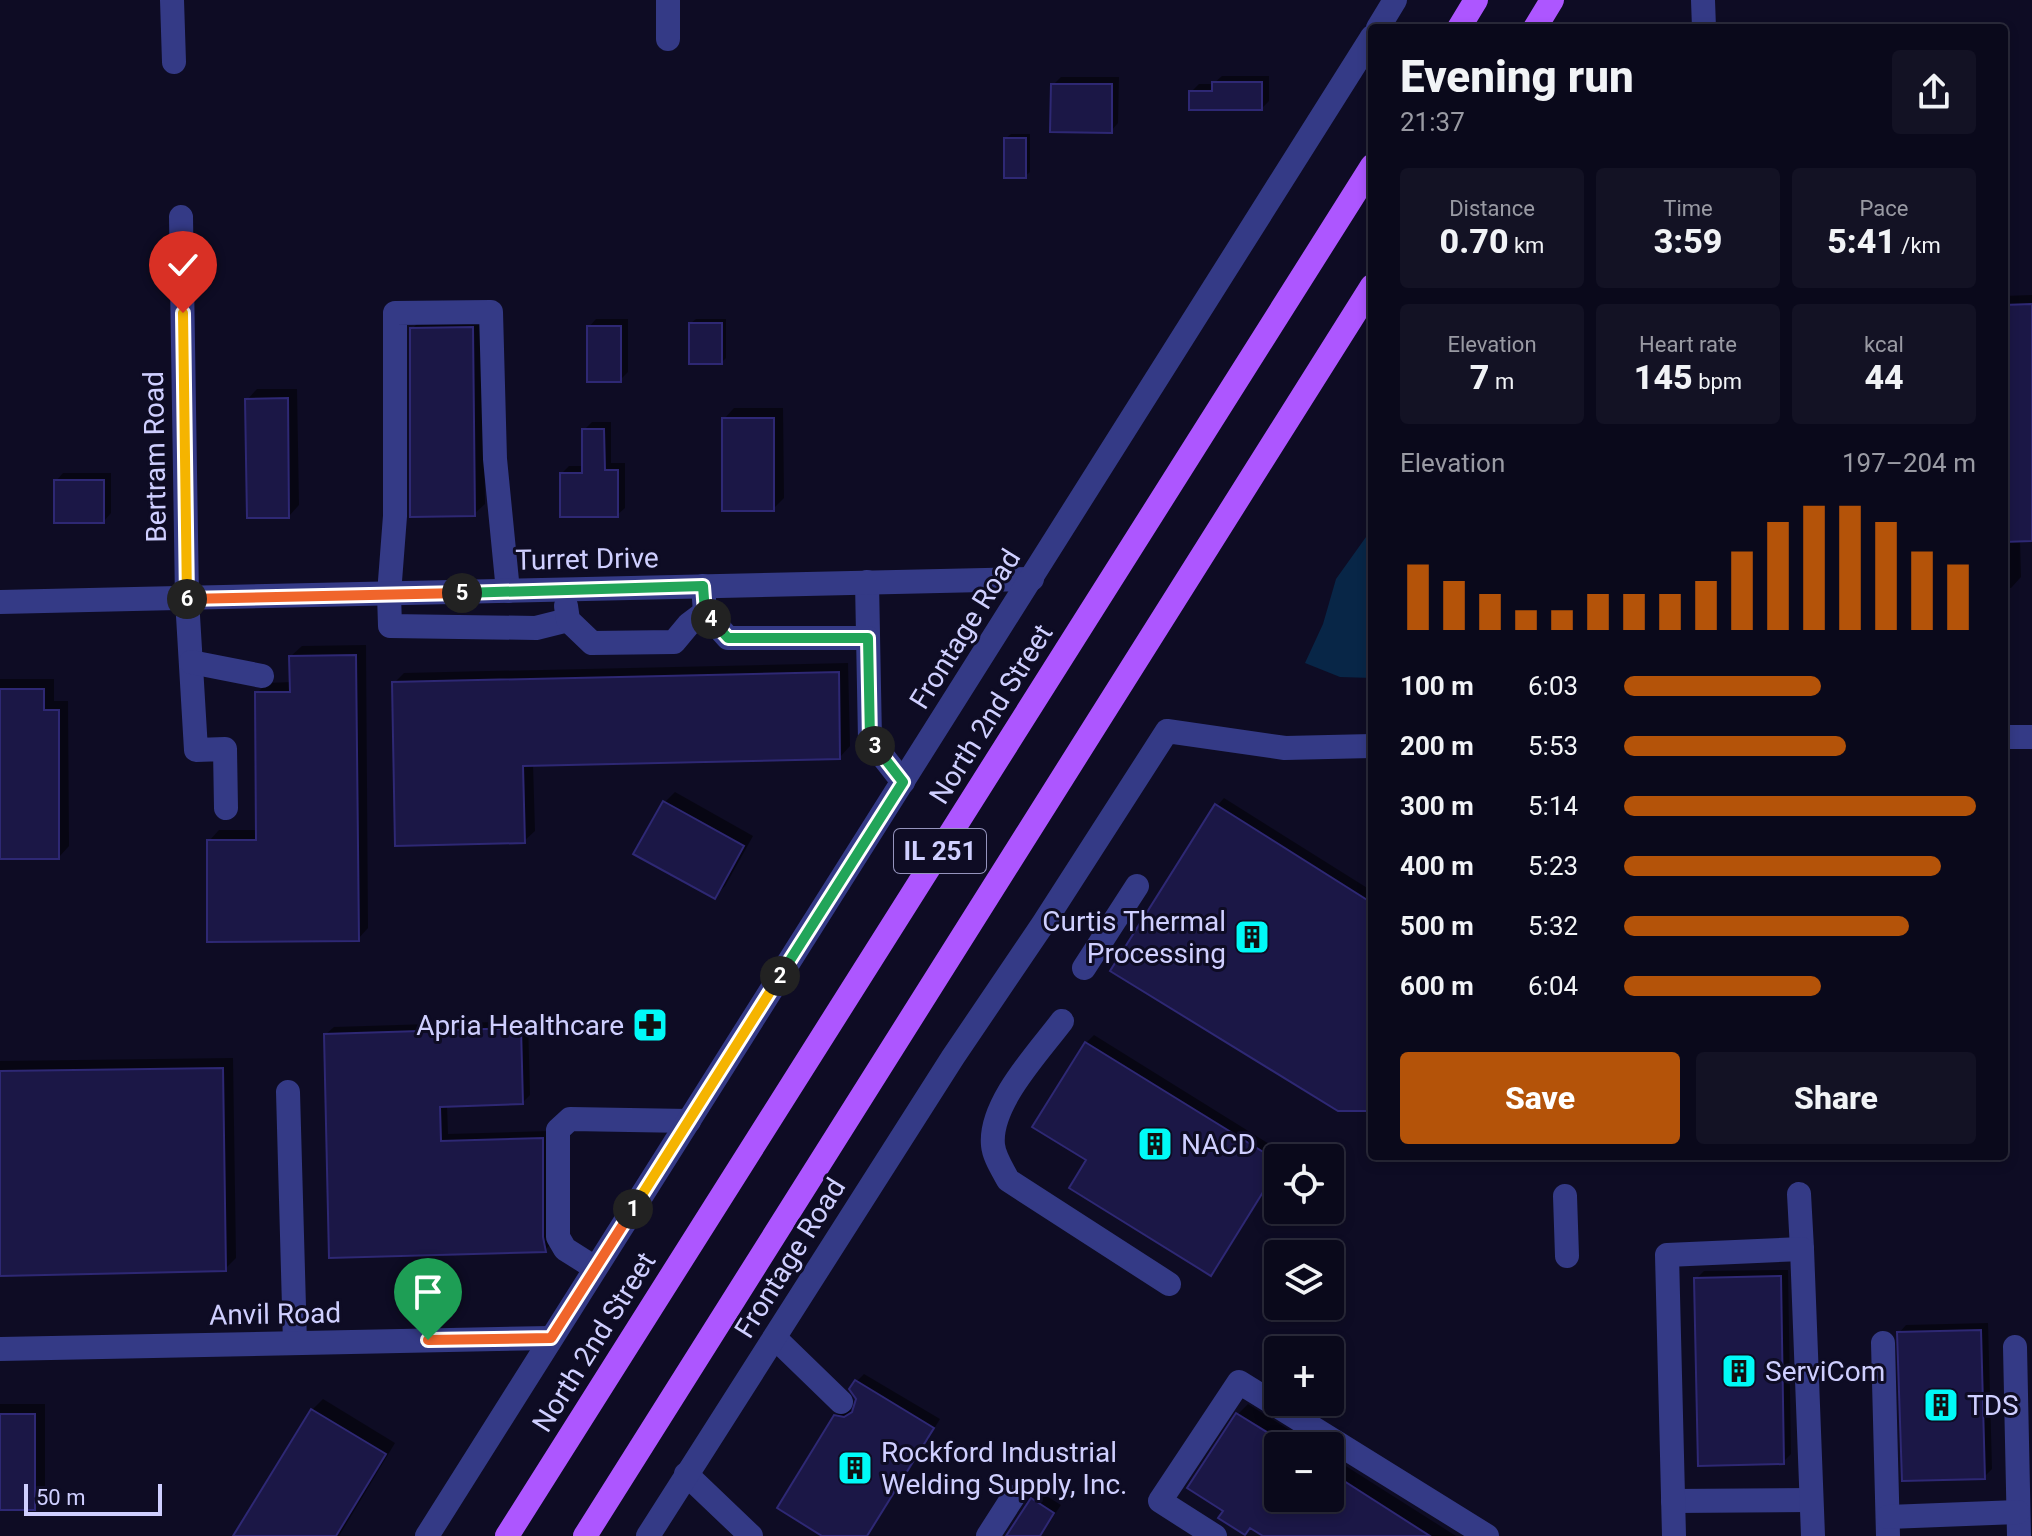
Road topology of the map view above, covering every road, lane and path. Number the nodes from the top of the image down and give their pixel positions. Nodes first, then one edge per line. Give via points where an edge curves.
1 (172, 0) edge
2 (668, 0) edge
3 (1395, 0) edge
4 (1476, 0) edge
5 (1552, 0) edge
6 (1380, 24) edge
7 (1461, 24) edge
8 (1537, 24) edge
9 (668, 39) dead end
10 (1368, 43) edge
11 (174, 62) dead end
12 (1368, 172) edge
13 (181, 217) dead end
14 (1368, 292) edge
15 (1032, 579) junction
16 (867, 582) junction
17 (703, 586) junction
18 (564, 590) junction
19 (508, 591) junction
20 (389, 594) junction
21 (187, 599) junction
22 (0, 602) edge
23 (705, 612) junction
24 (568, 620) junction
25 (868, 638) junction
26 (191, 662) junction
27 (262, 676) dead end
28 (2008, 737) edge
29 (2032, 737) edge
30 (1368, 746) edge
31 (903, 782) junction
32 (226, 808) dead end
33 (1137, 886) dead end
34 (1084, 968) dead end
35 (1062, 1021) dead end
36 (288, 1092) dead end
37 (689, 1121) junction
38 (1799, 1194) dead end
39 (1565, 1196) dead end
40 (1802, 1249) junction
41 (1567, 1256) dead end
42 (595, 1268) junction
43 (1169, 1284) dead end
44 (551, 1338) junction
45 (775, 1338) junction
46 (295, 1343) junction
47 (1883, 1343) dead end
48 (2015, 1347) dead end
49 (0, 1349) edge
50 (841, 1402) dead end
51 (686, 1474) junction
52 (1013, 1497) dead end
53 (1811, 1500) junction
54 (1673, 1501) junction
55 (2018, 1524) edge
56 (1888, 1526) edge
57 (427, 1536) edge
58 (507, 1536) edge
59 (585, 1536) edge
60 (648, 1536) edge
61 (751, 1536) edge
62 (988, 1536) edge
63 (1215, 1536) edge
64 (1487, 1536) edge
65 (1674, 1536) edge
66 (1813, 1536) edge

1 - 11 street
2 - 9 street
3 - 6 street
4 - 7 main road
5 - 8 main road
10 - 15 street, Frontage Road
12 - 58 main road, North 2nd Street / IL 251
13 - 21 street, Bertram Road
14 - 59 main road, IL 251
15 - 16 street, Turret Drive
15 - 31 street, Frontage Road
16 - 17 street, Turret Drive
16 - 25 street
17 - 18 street, Turret Drive
17 - 23 street
18 - 19 street, Turret Drive
18 - 24 street
19 - 20 street, Turret Drive
19 - 20 street via 495,459 491,312 395,313 395,516
20 - 21 street, Turret Drive
20 - 24 street via 390,626 536,628
21 - 22 street, Turret Drive
21 - 26 street, Bertram Road
23 - 24 street via 674,642 592,643
23 - 25 street via 728,638
25 - 31 street via 870,740
26 - 27 street
26 - 32 street, Bertram Road via 196,750 225,749
28 - 29 street
30 - 45 street, Frontage Road via 1285,748 1167,731
31 - 37 street, Frontage Road
33 - 34 street
35 - 43 street via 1003,1102 993,1146 1000,1164 1008,1180
36 - 46 street
37 - 42 street, Frontage Road
37 - 42 street via 570,1119 558,1130 558,1237 565,1249
38 - 40 street
39 - 41 street
40 - 53 street
40 - 54 street via 1667,1255
42 - 44 street, Frontage Road
44 - 46 street, Anvil Road
44 - 57 street, Frontage Road
45 - 50 street
45 - 51 street, Frontage Road
46 - 49 street, Anvil Road
47 - 56 street
48 - 55 street
51 - 60 street, Frontage Road
51 - 61 street
52 - 62 street
53 - 54 street
53 - 66 street
54 - 65 street
55 - 56 street
63 - 64 street via 1160,1501 1239,1382

